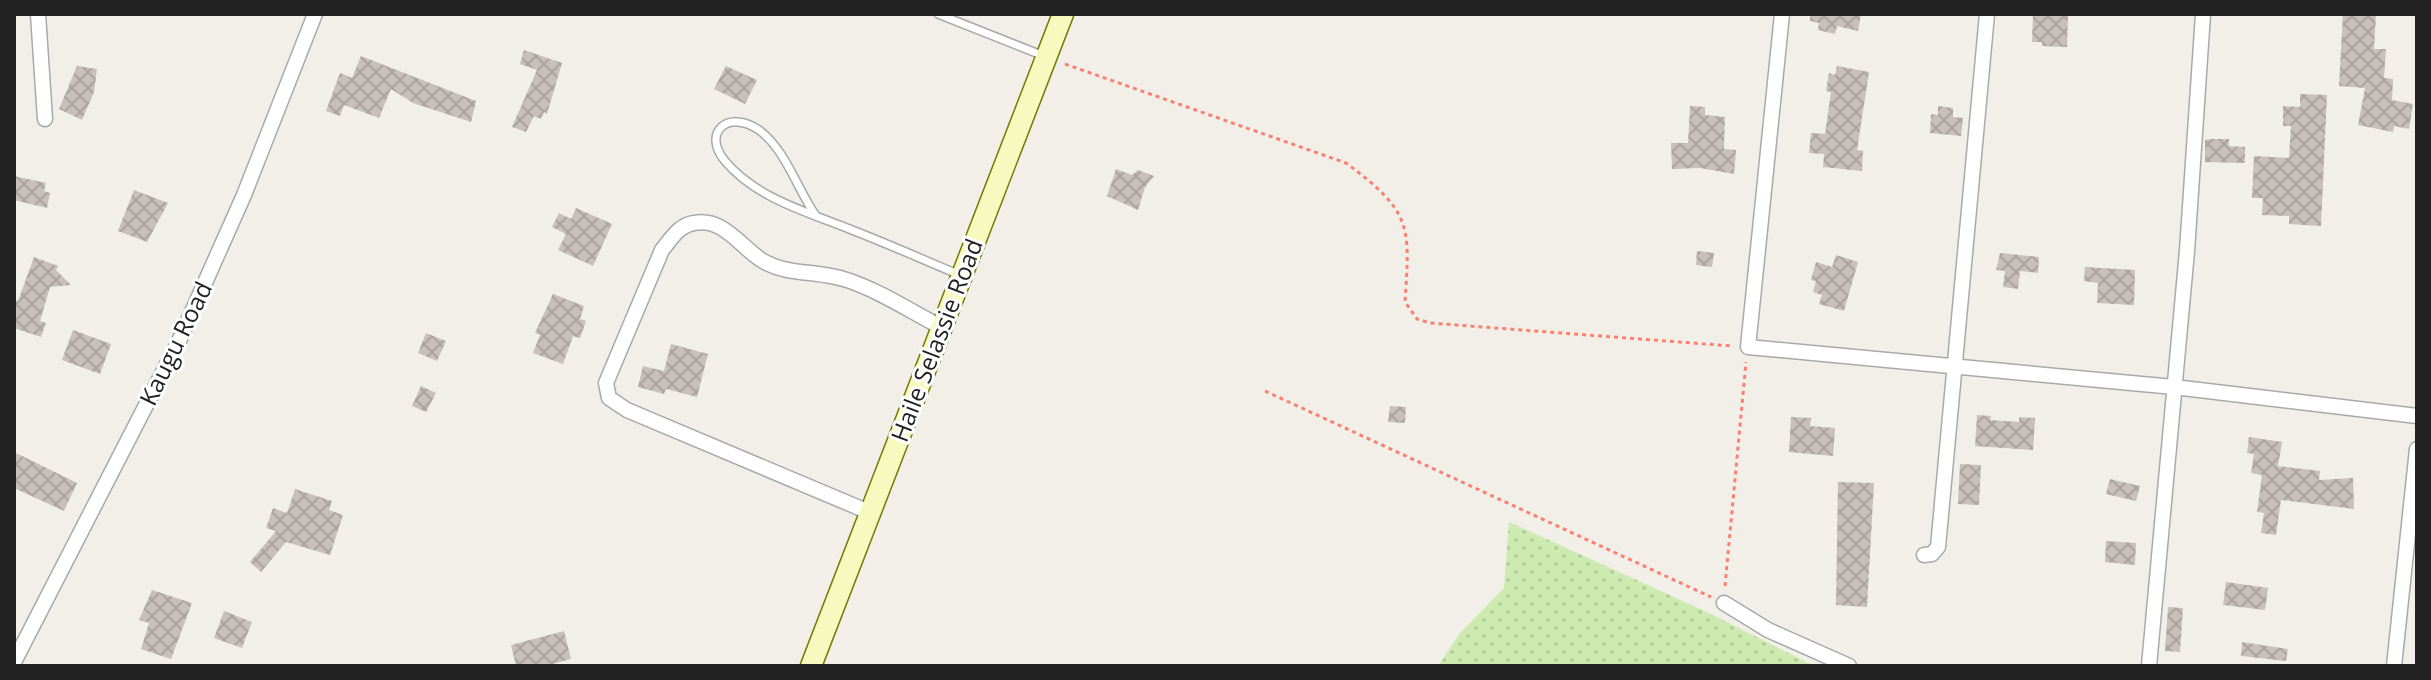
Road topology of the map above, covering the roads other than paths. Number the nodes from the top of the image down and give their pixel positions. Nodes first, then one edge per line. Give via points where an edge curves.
1 (38, 14) edge
2 (315, 14) edge
3 (938, 14) edge
4 (1063, 14) edge
5 (1782, 14) edge
6 (1987, 14) edge
7 (2203, 14) edge
8 (1046, 57) junction
9 (45, 119) dead end
10 (816, 216) junction
11 (960, 275) junction
12 (941, 327) junction
13 (1956, 366) junction
14 (2174, 387) junction
15 (2417, 416) edge
16 (2417, 449) edge
17 (869, 512) junction
18 (1924, 555) dead end
19 (1724, 603) road end
20 (14, 662) edge
21 (811, 666) edge
22 (1849, 666) edge
23 (2149, 666) edge
24 (2394, 666) edge

1 - 9 street
2 - 20 street, Kaugu Road via 179,341
3 - 8 lane
4 - 8 street, Haile Selassie Road
5 - 13 street via 1748,347
6 - 13 street
7 - 14 street
8 - 11 street, Haile Selassie Road
10 - 10 lane via 740,176 722,158 716,135 720,126 739,121 772,142
10 - 11 lane
11 - 12 street, Haile Selassie Road
12 - 17 street, Haile Selassie Road
12 - 17 street via 844,279 782,271 760,260 731,234 712,224 694,223 677,231 662,250 606,383 609,398 627,410
13 - 14 street
13 - 18 street via 1938,547
14 - 15 street
14 - 23 street
16 - 24 street
17 - 21 street, Haile Selassie Road
19 - 22 street via 1768,630

